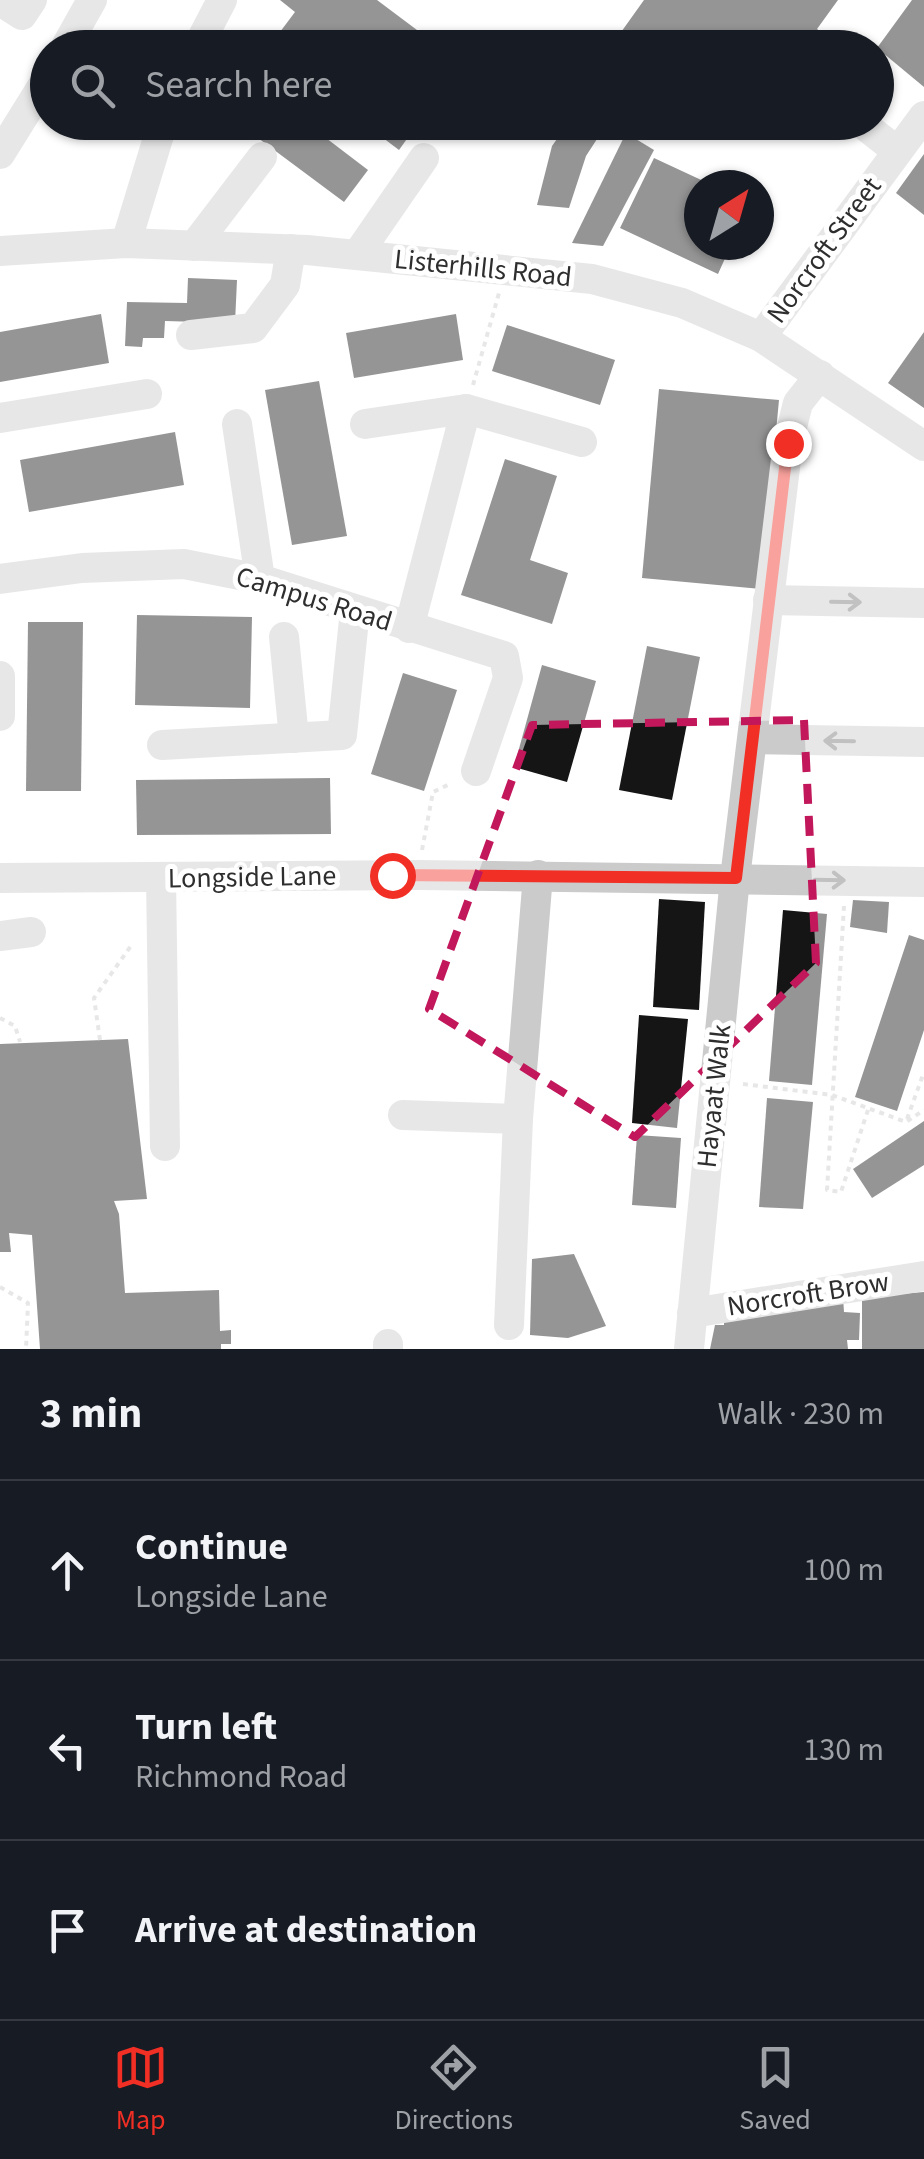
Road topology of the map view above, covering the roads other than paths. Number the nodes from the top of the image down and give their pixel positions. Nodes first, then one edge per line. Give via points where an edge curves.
1 (32, 0) edge
2 (92, 0) edge
3 (222, 0) edge
4 (0, 2) edge
5 (74, 30) edge
6 (206, 30) edge
7 (30, 106) edge
8 (924, 116) edge
9 (157, 140) edge
10 (883, 140) edge
11 (897, 151) junction
12 (0, 154) edge
13 (262, 157) dead end
14 (424, 158) dead end
15 (126, 243) junction
16 (194, 246) junction
17 (291, 249) junction
18 (0, 251) edge
19 (357, 255) junction
20 (191, 335) dead end
21 (760, 337) junction
22 (820, 375) junction
23 (147, 394) dead end
24 (466, 409) junction
25 (0, 418) edge
26 (236, 424) dead end
27 (365, 424) dead end
28 (582, 442) dead end
29 (924, 446) edge
30 (260, 579) junction
31 (0, 580) edge
32 (768, 600) junction
33 (924, 603) edge
34 (355, 610) junction
35 (409, 628) junction
36 (284, 637) dead end
37 (0, 676) edge
38 (0, 716) edge
39 (294, 738) junction
40 (754, 740) junction
41 (924, 742) edge
42 (162, 745) dead end
43 (476, 772) dead end
44 (538, 875) junction
45 (0, 878) edge
46 (736, 878) junction
47 (924, 882) edge
48 (162, 890) junction
49 (31, 932) dead end
50 (0, 936) edge
51 (403, 1115) dead end
52 (518, 1119) junction
53 (165, 1146) dead end
54 (924, 1276) edge
55 (692, 1313) junction
56 (509, 1325) dead end
57 (689, 1349) edge

1 - 4 street via 22,15
2 - 5 street
3 - 6 street
7 - 12 street
8 - 11 street, Norcroft Street
9 - 15 street
10 - 11 street
11 - 21 street, Norcroft Street
13 - 16 street
14 - 19 street
15 - 16 street, Listerhills Road
15 - 18 street, Listerhills Road
16 - 17 street, Listerhills Road
17 - 19 street, Listerhills Road
17 - 20 street via 285,285 253,328
19 - 21 street, Listerhills Road via 592,279 682,303
21 - 22 street, Listerhills Road
22 - 29 street, Listerhills Road
22 - 32 street, Hayaat Walk via 798,403 788,443
23 - 25 street
24 - 27 street
24 - 28 street
24 - 35 street
26 - 30 street
30 - 31 street, Campus Road via 184,564
30 - 34 street, Campus Road
32 -> 33 street
32 - 40 street, Hayaat Walk
34 - 35 street, Campus Road
34 - 39 street via 342,735
35 - 43 street, Campus Road via 504,656 508,678
36 - 39 street
37 - 38 street
39 - 42 street
41 -> 40 street
40 - 46 street, Hayaat Walk
44 - 46 street, Longside Lane
44 - 48 street, Longside Lane
44 - 52 street
45 - 48 street, Longside Lane
46 -> 47 street, Longside Lane
46 - 55 street, Hayaat Walk
48 - 53 street
49 - 50 street
51 - 52 street
52 - 56 street
54 - 55 street, Norcroft Brow
55 - 57 street, Hayaat Walk

